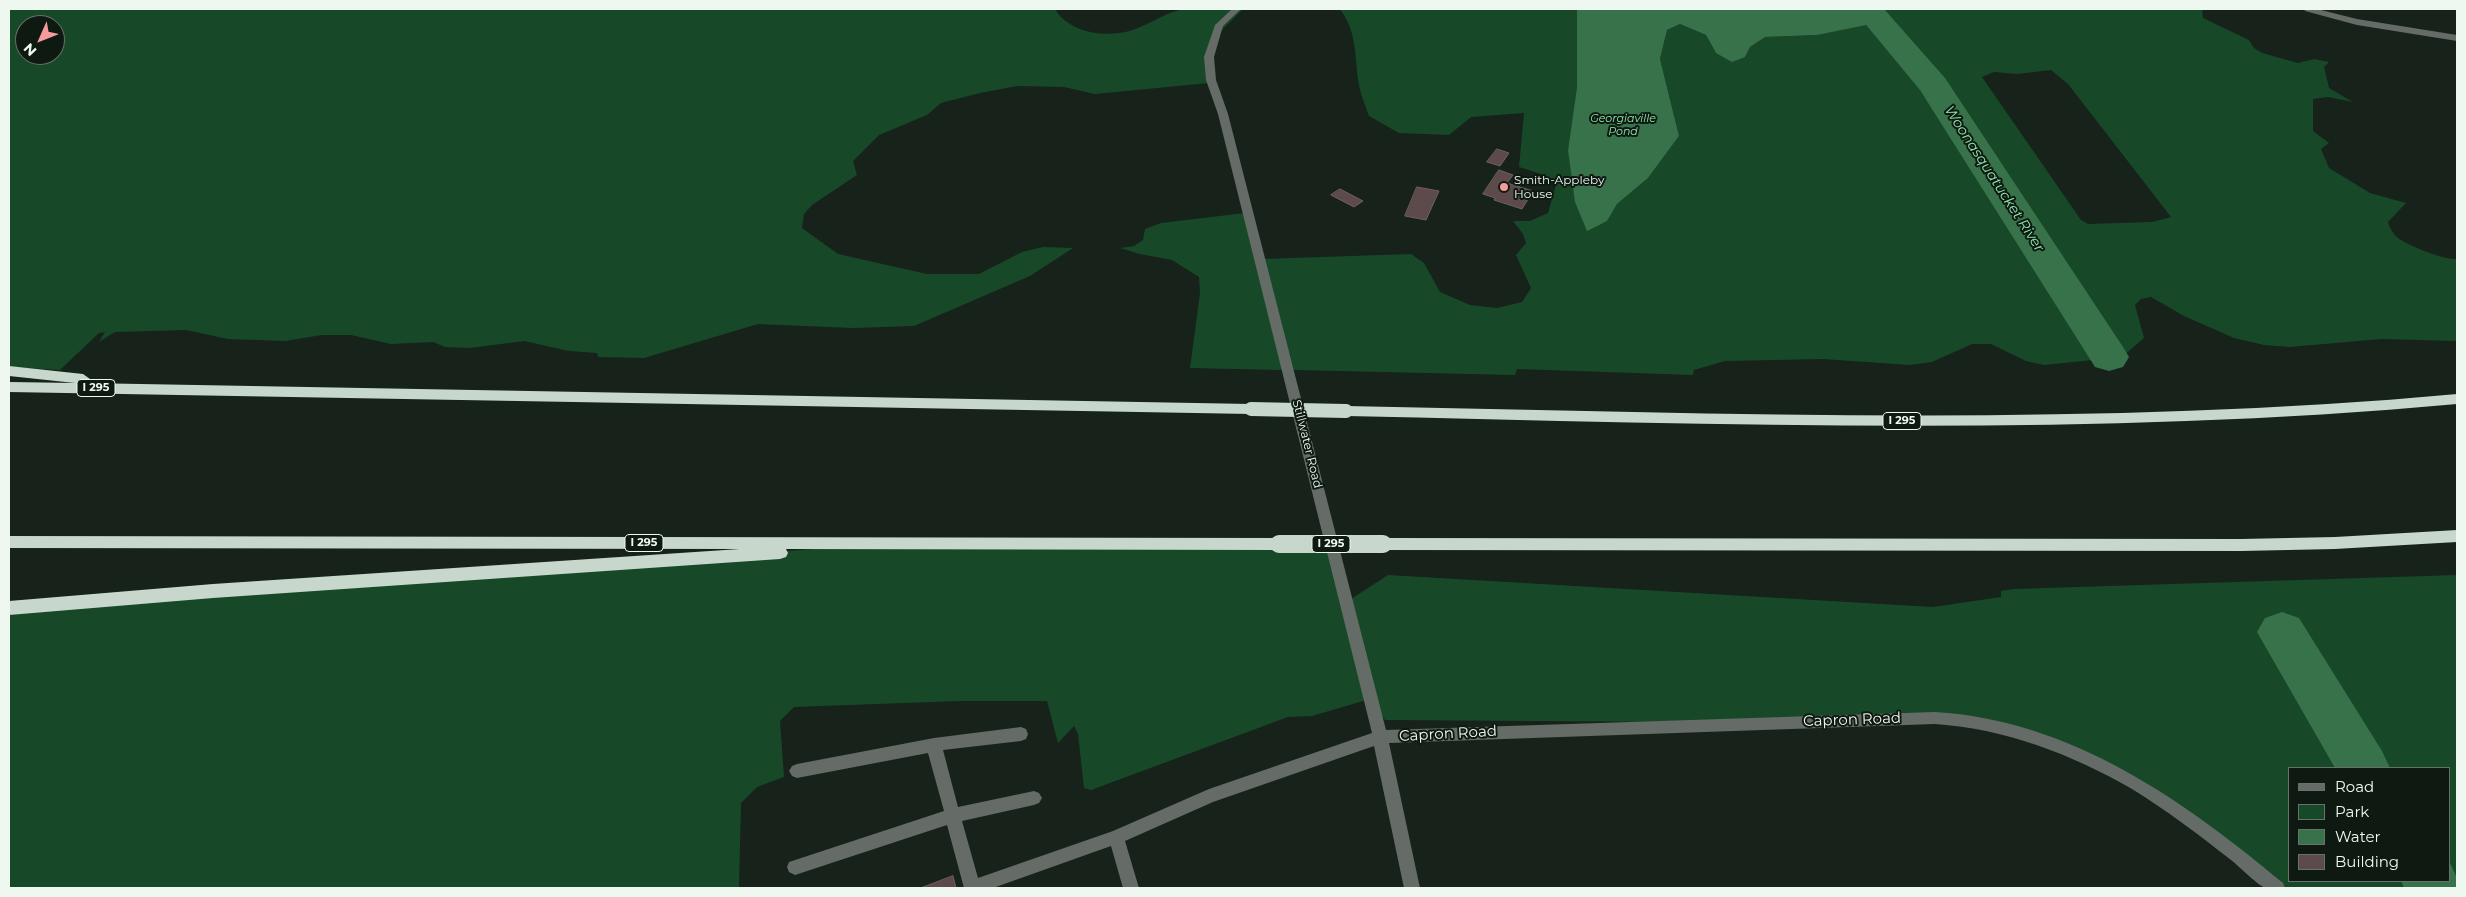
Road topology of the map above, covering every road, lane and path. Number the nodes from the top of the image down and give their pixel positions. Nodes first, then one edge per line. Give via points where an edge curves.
1 (1237, 9) edge
2 (2308, 9) edge
3 (2457, 38) edge
4 (9, 371) edge
5 (9, 387) edge
6 (184, 390) junction
7 (2457, 399) edge
8 (2457, 536) edge
9 (9, 542) edge
10 (926, 544) junction
11 (9, 608) edge
12 (1021, 734) dead end
13 (1380, 737) junction
14 (934, 745) junction
15 (797, 772) dead end
16 (1034, 798) dead end
17 (952, 816) junction
18 (1116, 837) junction
19 (795, 867) dead end
20 (1131, 888) edge
21 (1412, 888) edge
22 (2277, 888) edge

1 - 13 street, Stillwater Road via 1220,25 1212,44 1211,80 1223,114
2 - 3 street via 2357,22
4 - 6 highway
5 - 6 highway, I 295
6 - 7 highway, I 295, bridge via 1936,421 2115,420 2306,412
8 - 10 highway, I 295, bridge via 2231,545
9 - 10 highway, I 295
10 - 11 highway via 233,589
12 - 14 street
13 - 18 street, Capron Road via 1209,796
13 - 21 street, Stillwater Road
13 - 22 street, Capron Road via 1935,718 1976,721 2048,742 2124,777 2169,803
14 - 15 street
14 - 17 street
16 - 17 street
17 - 18 street, Capron Road via 972,888
17 - 19 street
18 - 20 street

